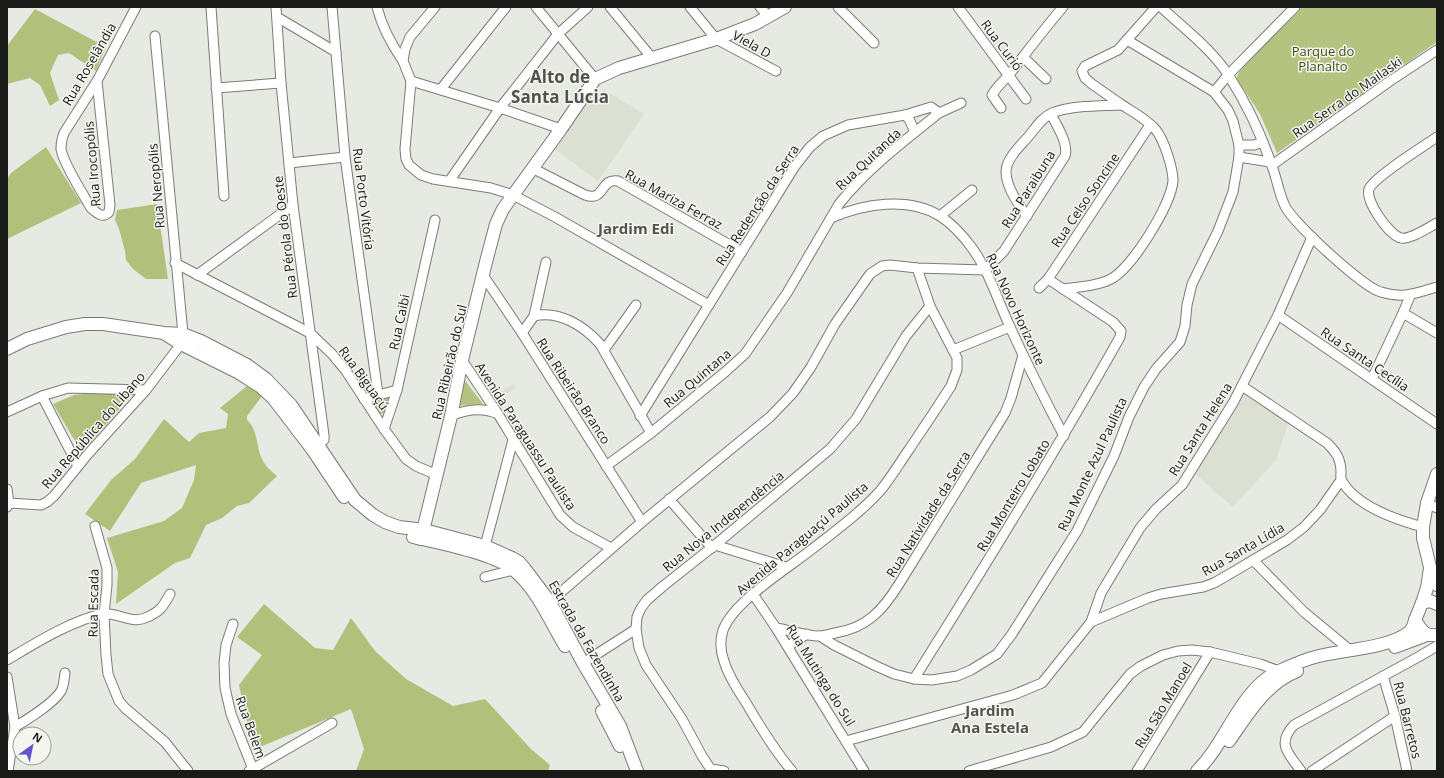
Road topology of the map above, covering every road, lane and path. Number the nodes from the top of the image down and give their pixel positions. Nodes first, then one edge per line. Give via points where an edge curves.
1 (136, 7) edge
2 (211, 7) edge
3 (276, 7) edge
4 (332, 7) edge
5 (377, 7) edge
6 (435, 7) edge
7 (506, 7) edge
8 (536, 7) edge
9 (588, 7) edge
10 (610, 7) edge
11 (690, 7) edge
12 (760, 7) edge
13 (785, 7) edge
14 (838, 7) edge
15 (958, 7) edge
16 (1156, 7) edge
17 (1161, 7) edge
18 (1295, 7) edge
19 (1057, 9) edge
20 (277, 17) junction
21 (769, 17) junction
22 (558, 34) junction
23 (155, 36) dead end
24 (716, 39) junction
25 (1127, 40) junction
26 (874, 43) dead end
27 (1437, 50) edge
28 (336, 52) junction
29 (1023, 57) junction
30 (652, 58) junction
31 (403, 61) junction
32 (776, 71) dead end
33 (1009, 75) junction
34 (1228, 75) junction
35 (1046, 78) dead end
36 (595, 79) junction
37 (97, 81) junction
38 (411, 81) junction
39 (281, 83) junction
40 (216, 88) junction
41 (441, 89) junction
42 (1214, 92) junction
43 (1026, 98) dead end
44 (961, 103) dead end
45 (1122, 105) junction
46 (500, 108) junction
47 (1000, 108) dead end
48 (939, 113) junction
49 (1051, 114) junction
50 (905, 115) junction
51 (1150, 125) junction
52 (561, 129) junction
53 (915, 132) junction
54 (64, 133) joint
55 (1437, 137) edge
56 (1263, 142) junction
57 (1239, 145) junction
58 (345, 157) junction
59 (1239, 157) junction
60 (290, 163) junction
61 (1271, 164) junction
62 (532, 168) junction
63 (450, 180) junction
64 (972, 190) dead end
65 (513, 195) junction
66 (224, 196) dead end
67 (293, 206) junction
68 (940, 216) junction
69 (1027, 216) junction
70 (831, 218) junction
71 (435, 220) dead end
72 (1437, 223) edge
73 (1312, 237) junction
74 (742, 252) junction
75 (546, 262) dead end
76 (175, 263) junction
77 (916, 268) junction
78 (985, 270) junction
79 (197, 275) junction
80 (483, 275) junction
81 (1048, 279) junction
82 (1437, 287) edge
83 (1039, 288) dead end
84 (1064, 289) junction
85 (787, 293) joint
86 (1410, 296) junction
87 (636, 305) dead end
88 (709, 305) junction
89 (930, 306) junction
90 (1403, 313) junction
91 (1278, 315) junction
92 (534, 316) junction
93 (1010, 327) junction
94 (310, 333) junction
95 (522, 333) junction
96 (1437, 333) edge
97 (182, 339) junction
98 (7, 349) edge
99 (604, 350) junction
100 (953, 350) junction
101 (1023, 356) junction
102 (462, 360) junction
103 (1372, 379) junction
104 (1242, 386) junction
105 (146, 390) junction
106 (397, 390) junction
107 (378, 394) junction
108 (42, 396) junction
109 (364, 399) junction
110 (7, 412) edge
111 (498, 414) junction
112 (451, 416) junction
113 (640, 416) junction
114 (1437, 424) edge
115 (384, 429) junction
116 (651, 434) junction
117 (1064, 436) junction
118 (513, 440) junction
119 (316, 447) junction
120 (78, 466) junction
121 (606, 466) junction
122 (1437, 474) edge
123 (437, 475) junction
124 (1340, 480) junction
125 (7, 489) edge
126 (669, 499) junction
127 (8, 505) edge
128 (1432, 506) edge
129 (642, 522) junction
130 (95, 526) dead end
131 (1423, 527) junction
132 (422, 535) junction
133 (485, 546) junction
134 (713, 546) junction
135 (611, 548) junction
136 (1254, 560) junction
137 (786, 567) junction
138 (1430, 567) junction
139 (514, 570) junction
140 (485, 578) dead end
141 (1437, 585) edge
142 (170, 594) dead end
143 (753, 594) junction
144 (1422, 603) junction
145 (1437, 604) edge
146 (546, 605) junction
147 (104, 614) junction
148 (1415, 620) junction
149 (1091, 622) junction
150 (234, 624) dead end
151 (776, 628) junction
152 (636, 629) junction
153 (840, 633) junction
154 (807, 634) junction
155 (820, 636) junction
156 (1434, 639) edge
157 (788, 646) junction
158 (847, 650) junction
159 (1350, 650) junction
160 (1210, 652) junction
161 (7, 660) edge
162 (583, 663) junction
163 (66, 673) dead end
164 (1284, 673) junction
165 (1383, 676) junction
166 (7, 677) edge
167 (914, 679) junction
168 (1395, 716) junction
169 (332, 723) dead end
170 (15, 726) edge
171 (16, 726) edge
172 (846, 741) junction
173 (12, 746) edge
174 (782, 759) junction
175 (251, 770) edge
176 (712, 770) edge
177 (8, 771) edge
178 (188, 771) edge
179 (629, 771) edge
180 (637, 771) edge
181 (724, 771) edge
182 (786, 771) edge
183 (792, 771) edge
184 (864, 771) edge
185 (969, 771) edge
186 (1137, 771) edge
187 (1197, 771) edge
188 (1207, 771) edge
189 (1301, 771) edge
190 (1312, 771) edge
191 (1407, 771) edge

1 - 37 street, Rua Roselândia
2 - 40 street
3 - 20 street, Rua Pérola do Oeste
4 - 28 street, Rua Porto Vitória
5 - 31 street via 390,41
6 - 31 street via 406,44
7 - 41 street
8 - 22 street
9 - 22 street
10 - 30 street
11 - 24 street
12 - 21 street
13 - 21 main road
14 - 26 street
15 - 33 street, Rua Curió
16 - 25 street
17 - 34 street
18 - 34 street
19 - 29 street
20 - 28 street
20 - 39 street, Rua Pérola do Oeste
21 - 24 main road
22 - 36 street
22 - 46 street
23 - 76 street, Rua Neropólis
24 - 30 main road
24 - 32 street, Viela D
25 - 42 street
25 - 45 street via 1118,50 1085,66 1082,71 1092,84
27 - 61 street, Rua Serra do Mailaski
28 - 58 street, Rua Porto Vitória
29 - 33 street
29 - 35 street
30 - 36 main road
31 - 38 street
33 - 43 street, Rua Curió
33 - 47 street via 992,95
34 - 42 street
34 - 56 street via 1256,123
36 - 52 main road, Rua Ribeirão do Sul
37 - 54 street, Rua Roselândia
37 - 54 street, Rua Irocopólis via 110,205 106,215 102,216 91,208 65,161 61,149
38 - 41 street
38 - 63 street via 405,135 406,159 421,175
39 - 40 street
39 - 60 street, Rua Pérola do Oeste
40 - 66 street
41 - 46 street
42 - 57 street, Rua Monte Azul Paulista via 1225,105 1233,121
44 - 48 street
45 - 49 street via 1075,108
45 - 51 street
46 - 52 street
46 - 63 street
48 - 50 street, Rua Redenção da Serra via 931,107
48 - 53 street, Rua Quitanda
49 - 69 street, Rua Paraibuna via 1066,152
49 - 69 street via 1043,120 1007,166 1008,182 1018,204
50 - 53 street via 910,119
50 - 74 street, Rua Redenção da Serra via 848,125 823,136 795,166
51 - 81 street, Rua Celso Soncine
51 - 84 street via 1159,135 1171,169 1173,180 1167,203 1134,257 1119,274 1103,282
52 - 62 main road, Rua Ribeirão do Sul
53 - 70 street, Rua Quitanda via 873,167 839,204
55 - 72 street via 1377,179 1369,190 1372,206 1390,231 1401,238 1409,238
56 - 57 street
56 - 61 street
57 - 59 street, Rua Monte Azul Paulista
58 - 60 street
58 - 107 street, Rua Porto Vitória
59 - 61 street
59 - 167 street, Rua Monte Azul Paulista via 1233,192 1218,231 1192,284 1180,342 1144,387 1087,512 1047,580 997,654 957,676 932,680
60 - 67 street, Rua Pérola do Oeste
61 - 73 street via 1285,208
62 - 65 main road, Rua Ribeirão do Sul
62 - 74 street, Rua Mariza Ferraz via 592,197 608,182 618,181
63 - 65 street
64 - 68 street
65 - 80 main road, Rua Ribeirão do Sul via 496,224
65 - 88 street
67 - 79 street
67 - 94 street, Rua Pérola do Oeste
68 - 70 street, Rua Novo Horizonte via 914,206 900,204 861,208
68 - 78 street, Rua Novo Horizonte via 973,248
69 - 78 street, Rua Paraibuna via 1004,251
70 - 85 street, Rua Quitanda
71 - 106 street, Rua Caibi
73 - 86 street via 1371,288 1387,294
73 - 91 street, Rua Santa Helena
74 - 88 street, Rua Redenção da Serra
75 - 92 street
76 - 79 street, Rua Biguaçú
76 - 97 street, Rua Neropólis
77 - 78 street
77 - 89 street, Avenida Paraguaçú Paulista
77 - 126 street via 882,266 870,274 787,400 770,418
78 - 93 street, Rua Novo Horizonte
79 - 94 street, Rua Biguaçú
80 - 95 street, Rua Ribeirão Branco
80 - 102 main road, Rua Ribeirão do Sul
81 - 83 street, Rua Celso Soncine
81 - 84 street
82 - 86 street
84 - 117 street, Rua Monteiro Lobato via 1114,322 1121,331
85 - 116 street, Rua Quintana via 737,362
86 - 90 street
87 - 99 street
88 - 113 street, Rua Redenção da Serra
89 - 100 street, Avenida Paraguaçú Paulista
89 - 134 street, Rua Nova Independência via 906,336 856,419 823,457
90 - 96 street
90 - 103 street
91 - 103 street, Rua Santa Cecília
91 - 104 street, Rua Santa Helena
92 - 95 street
92 - 99 street via 545,314 569,321 592,335
93 - 100 street
93 - 101 street, Rua Novo Horizonte
94 - 109 street, Rua Biguaçú via 346,371
94 - 119 street, Rua Pérola do Oeste via 324,435 324,440
95 - 121 street, Rua Ribeirão Branco
97 - 98 main road, Estrada da Fazendinha via 164,333 103,324 85,324 44,333
97 - 105 street, Rua República do Libano
97 - 119 main road, Estrada da Fazendinha via 261,387
99 - 113 street
100 - 137 street, Avenida Paraguaçú Paulista via 958,364 952,386 880,491 838,528
101 - 117 street, Rua Novo Horizonte
101 - 153 street, Rua Natividade da Serra via 1005,413 900,584 871,619
102 - 111 street, Avenida Paraguassu Paulista
102 - 112 main road, Rua Ribeirão do Sul
103 - 114 street, Rua Santa Cecília
104 - 124 street via 1327,443 1338,457
104 - 149 street, Rua Santa Helena via 1182,484 1140,528 1102,593
105 - 108 street via 68,388
105 - 120 street, Rua República do Libano
106 - 107 street
106 - 115 street, Rua Caibi
107 - 109 street
108 - 110 street
108 - 120 street
109 - 115 street, Rua Biguaçú
111 - 112 street via 478,409
111 - 118 street, Avenida Paraguassu Paulista
112 - 123 main road, Rua Ribeirão do Sul
113 - 116 street
115 - 123 street, Rua Biguaçú via 406,459
116 - 121 street, Rua Quintana
117 - 167 street, Rua Monteiro Lobato
118 - 133 street
118 - 135 street, Avenida Paraguassu Paulista via 560,515 573,527
119 - 132 main road, Estrada da Fazendinha via 341,492 351,506 366,519 389,532
120 - 127 street, Rua República do Libano via 61,489 47,502 41,505
121 - 129 street, Rua Ribeirão Branco
122 - 128 main road
123 - 132 main road, Rua Ribeirão do Sul
124 - 131 street via 1371,507
124 - 136 street, Rua Santa Lídia via 1320,510 1304,527
125 - 127 street
126 - 129 street
126 - 134 street
128 - 131 main road
129 - 135 street
130 - 147 street, Rua Escada via 107,568
131 - 138 main road
132 - 133 main road, Estrada da Fazendinha
132 - 139 main road, Estrada da Fazendinha via 491,557
133 - 146 main road, Estrada da Fazendinha via 519,562 533,578
134 - 137 street
134 - 152 street, Rua Nova Independência via 647,600 637,617
135 - 146 street
136 - 149 street, Rua Santa Lídia via 1214,583 1148,598
136 - 159 street via 1304,612
137 - 143 street, Avenida Paraguaçú Paulista
138 - 141 main road
138 - 144 main road
139 - 140 street
139 - 146 main road, Estrada da Fazendinha
142 - 147 street via 159,611 142,619
143 - 151 street, Rua Mutinga do Sul
143 - 174 street, Avenida Paraguaçú Paulista via 727,622 722,635 721,651 738,690
144 - 145 main road via 1430,601
144 - 148 main road
146 - 162 main road, Estrada da Fazendinha
146 - 179 main road, Estrada da Fazendinha via 606,717
147 - 161 street via 74,624
147 - 178 street, Rua Escada via 108,674 119,701 164,742
148 - 156 main road via 1422,631
148 - 159 main road via 1408,633 1402,636 1380,645
149 - 172 street via 1042,684 1013,695
150 - 175 street, Rua Belem via 226,645 225,688 231,714
151 - 154 street, Rua Natividade da Serra
151 - 157 street, Rua Mutinga do Sul
152 - 162 street
152 - 176 street, Rua Nova Independência via 639,648 646,665
153 - 155 street, Rua Natividade da Serra
153 - 158 street
154 - 155 street, Rua Natividade da Serra
154 - 157 street
155 - 158 street, Rua Monte Azul Paulista
156 - 164 main road
156 - 165 street via 1420,656
157 - 172 street, Rua Mutinga do Sul
158 - 167 street, Rua Monte Azul Paulista via 860,659 894,674
159 - 164 main road via 1317,657
160 - 164 street via 1260,664
160 - 185 street via 1178,651 1153,659 1130,674 1083,732 1051,747
160 - 186 street, Rua São Manoel
162 - 180 main road, Estrada da Fazendinha via 620,726
163 - 171 street via 58,694
164 - 187 main road via 1268,678 1252,692
164 - 188 main road via 1257,702
165 - 168 street, Rua Barretos
165 - 189 street via 1294,725 1286,735 1284,744
166 - 170 street
168 - 190 street
168 - 191 street, Rua Barretos
169 - 175 street
172 - 184 street, Rua Mutinga do Sul
173 - 177 street
174 - 182 street, Avenida Paraguaçú Paulista
174 - 183 street, Avenida Paraguaçú Paulista
176 - 181 street

